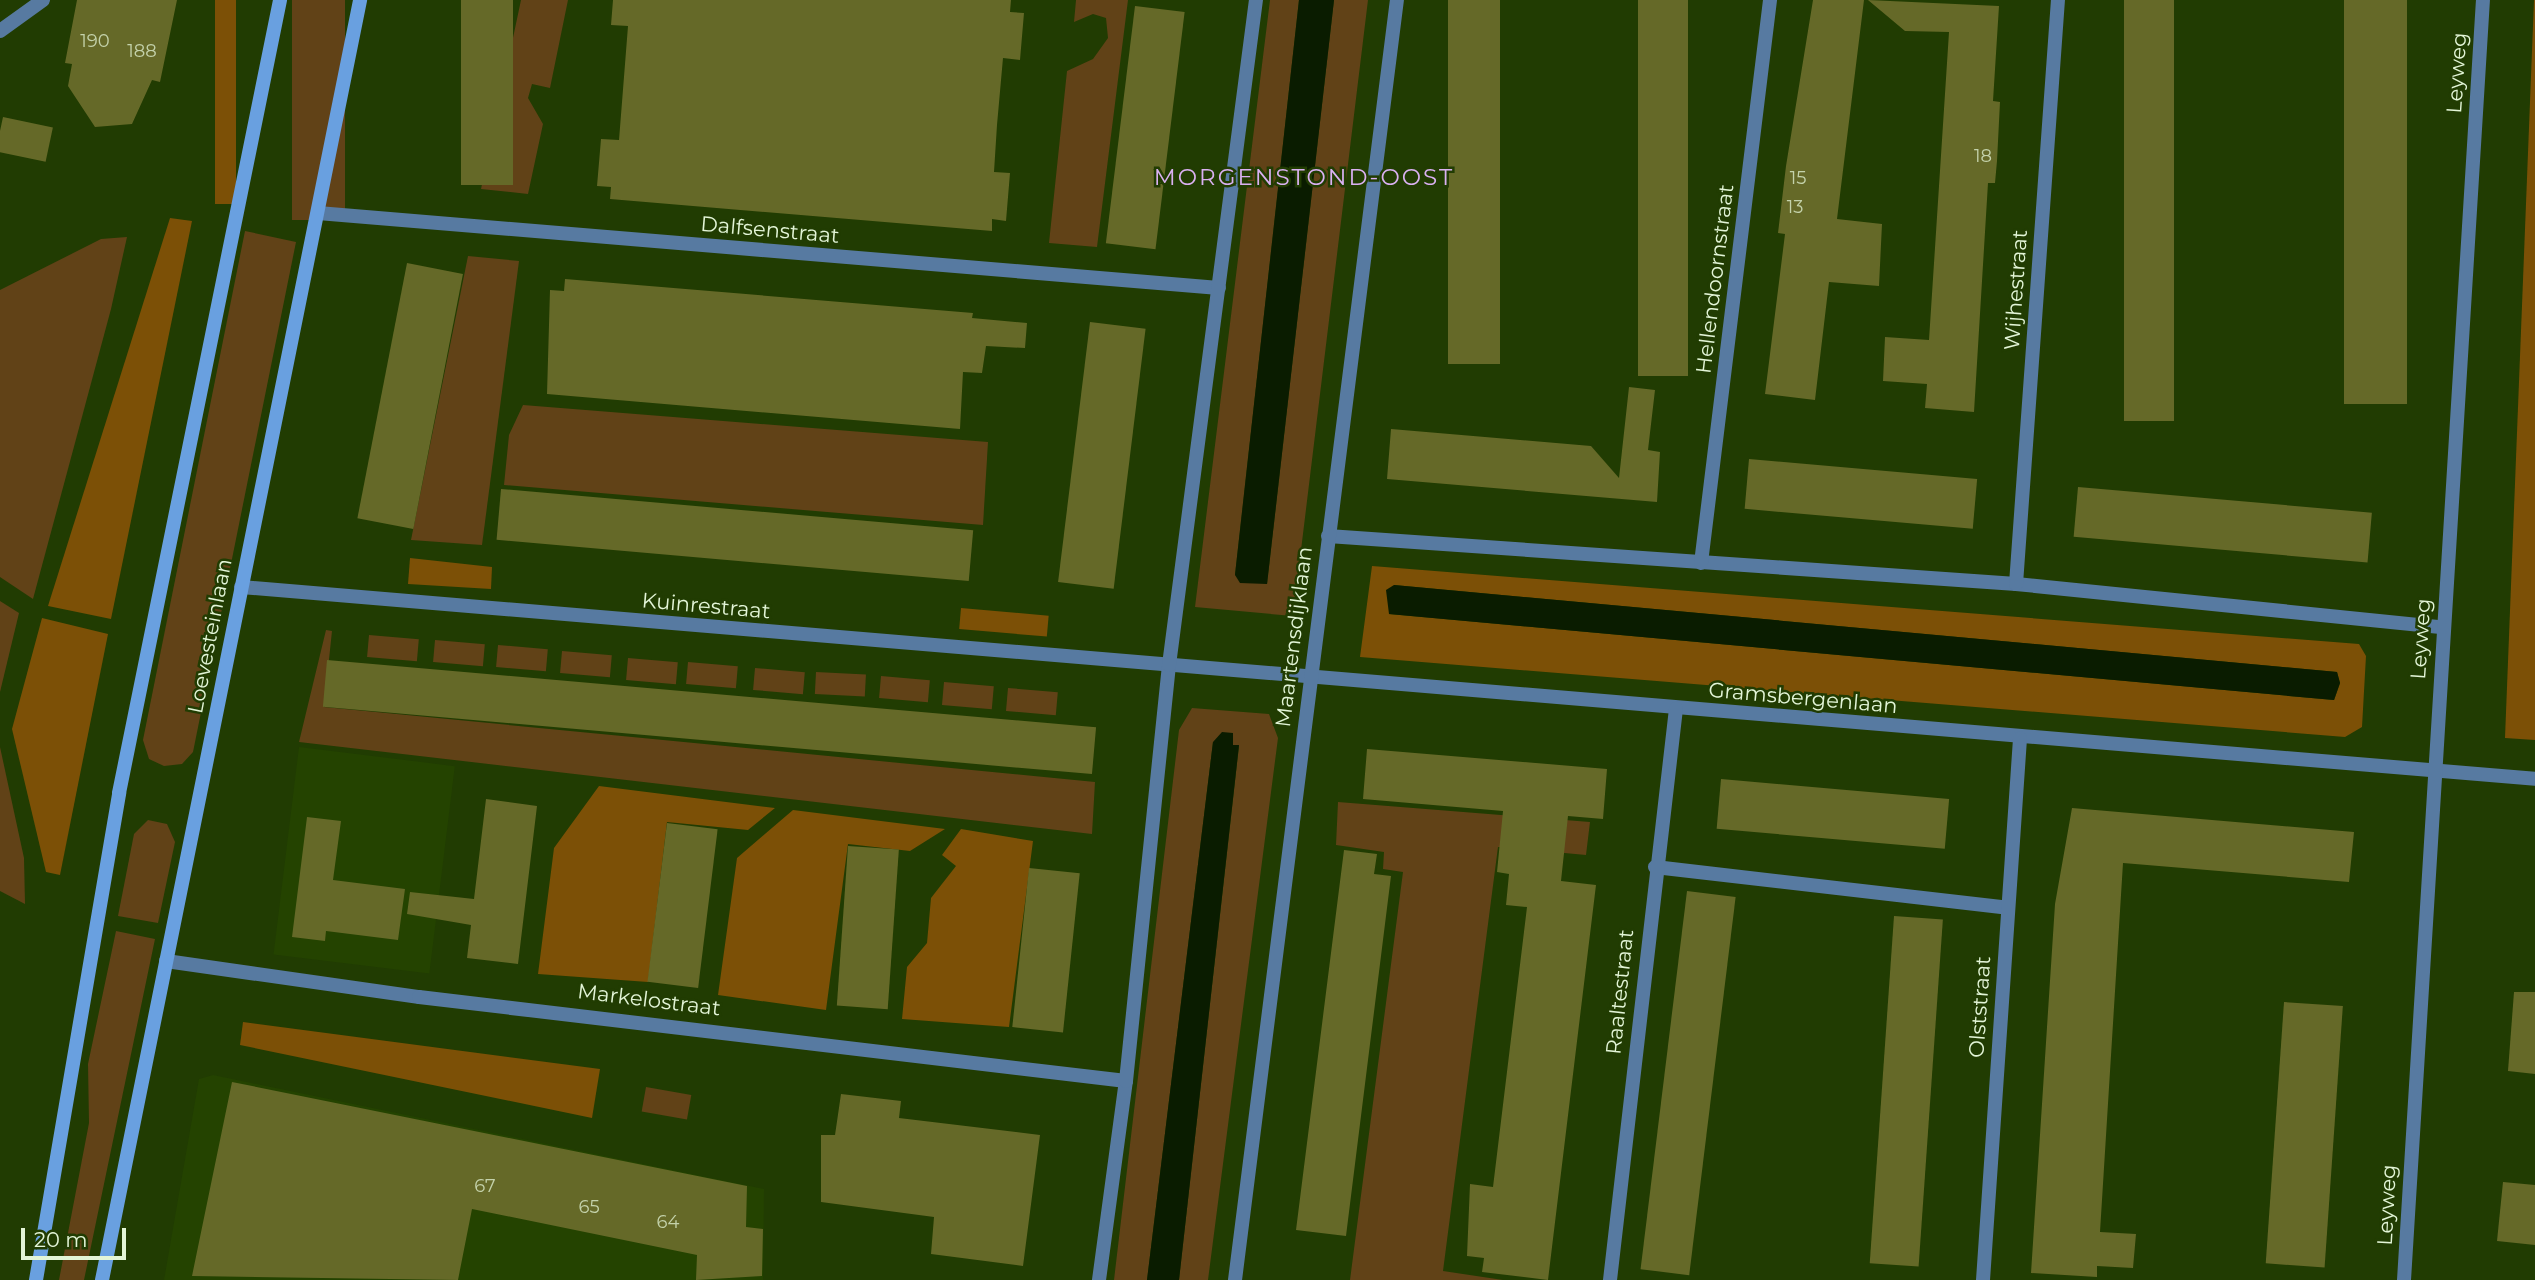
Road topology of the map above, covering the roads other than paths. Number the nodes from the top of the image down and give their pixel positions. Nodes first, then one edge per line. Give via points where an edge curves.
1 (43, 0) edge
2 (280, 0) edge
3 (360, 0) edge
4 (1256, 0) edge
5 (1397, 0) edge
6 (1770, 0) edge
7 (2058, 0) edge
8 (2483, 0) edge
9 (0, 31) edge
10 (318, 213) junction
11 (1219, 288) junction
12 (1328, 536) junction
13 (1701, 562) junction
14 (2016, 584) junction
15 (241, 587) junction
16 (2443, 627) junction
17 (1169, 665) junction
18 (1310, 677) junction
19 (1676, 709) junction
20 (2020, 738) junction
21 (2433, 773) junction
22 (2535, 779) edge
23 (1654, 867) junction
24 (2008, 908) junction
25 (166, 961) junction
26 (1126, 1081) junction
27 (36, 1280) edge
28 (102, 1280) edge
29 (1099, 1280) edge
30 (1235, 1280) edge
31 (1610, 1280) edge
32 (1983, 1280) edge
33 (2404, 1280) edge

1 - 9 street
2 - 27 main road via 119,793
3 - 10 main road, Loevesteinlaan
4 - 11 street
5 - 12 street, Maartensdijklaan
6 - 13 street, Hellendoornstraat
7 - 14 street, Wijhestraat
8 - 16 street, Leyweg
10 - 11 street, Dalfsenstraat
10 - 15 main road, Loevesteinlaan
11 - 17 street
12 - 13 street
12 - 18 street, Maartensdijklaan
13 - 14 street
14 - 16 street
15 - 17 street, Kuinrestraat
15 - 25 main road, Loevesteinlaan
16 - 21 street, Leyweg
17 - 18 street, Gramsbergenlaan
17 - 26 street
18 - 19 street, Gramsbergenlaan
18 - 30 street, Maartensdijklaan
19 - 20 street, Gramsbergenlaan
19 - 23 street, Raaltestraat
20 - 21 street, Gramsbergenlaan
20 - 24 street, Olststraat
21 - 22 street, Gramsbergenlaan
21 - 33 street, Leyweg
23 - 24 street
23 - 31 street, Raaltestraat
24 - 32 street, Olststraat
25 - 26 street, Markelostraat via 419,997
25 - 28 main road, Loevesteinlaan
26 - 29 street

